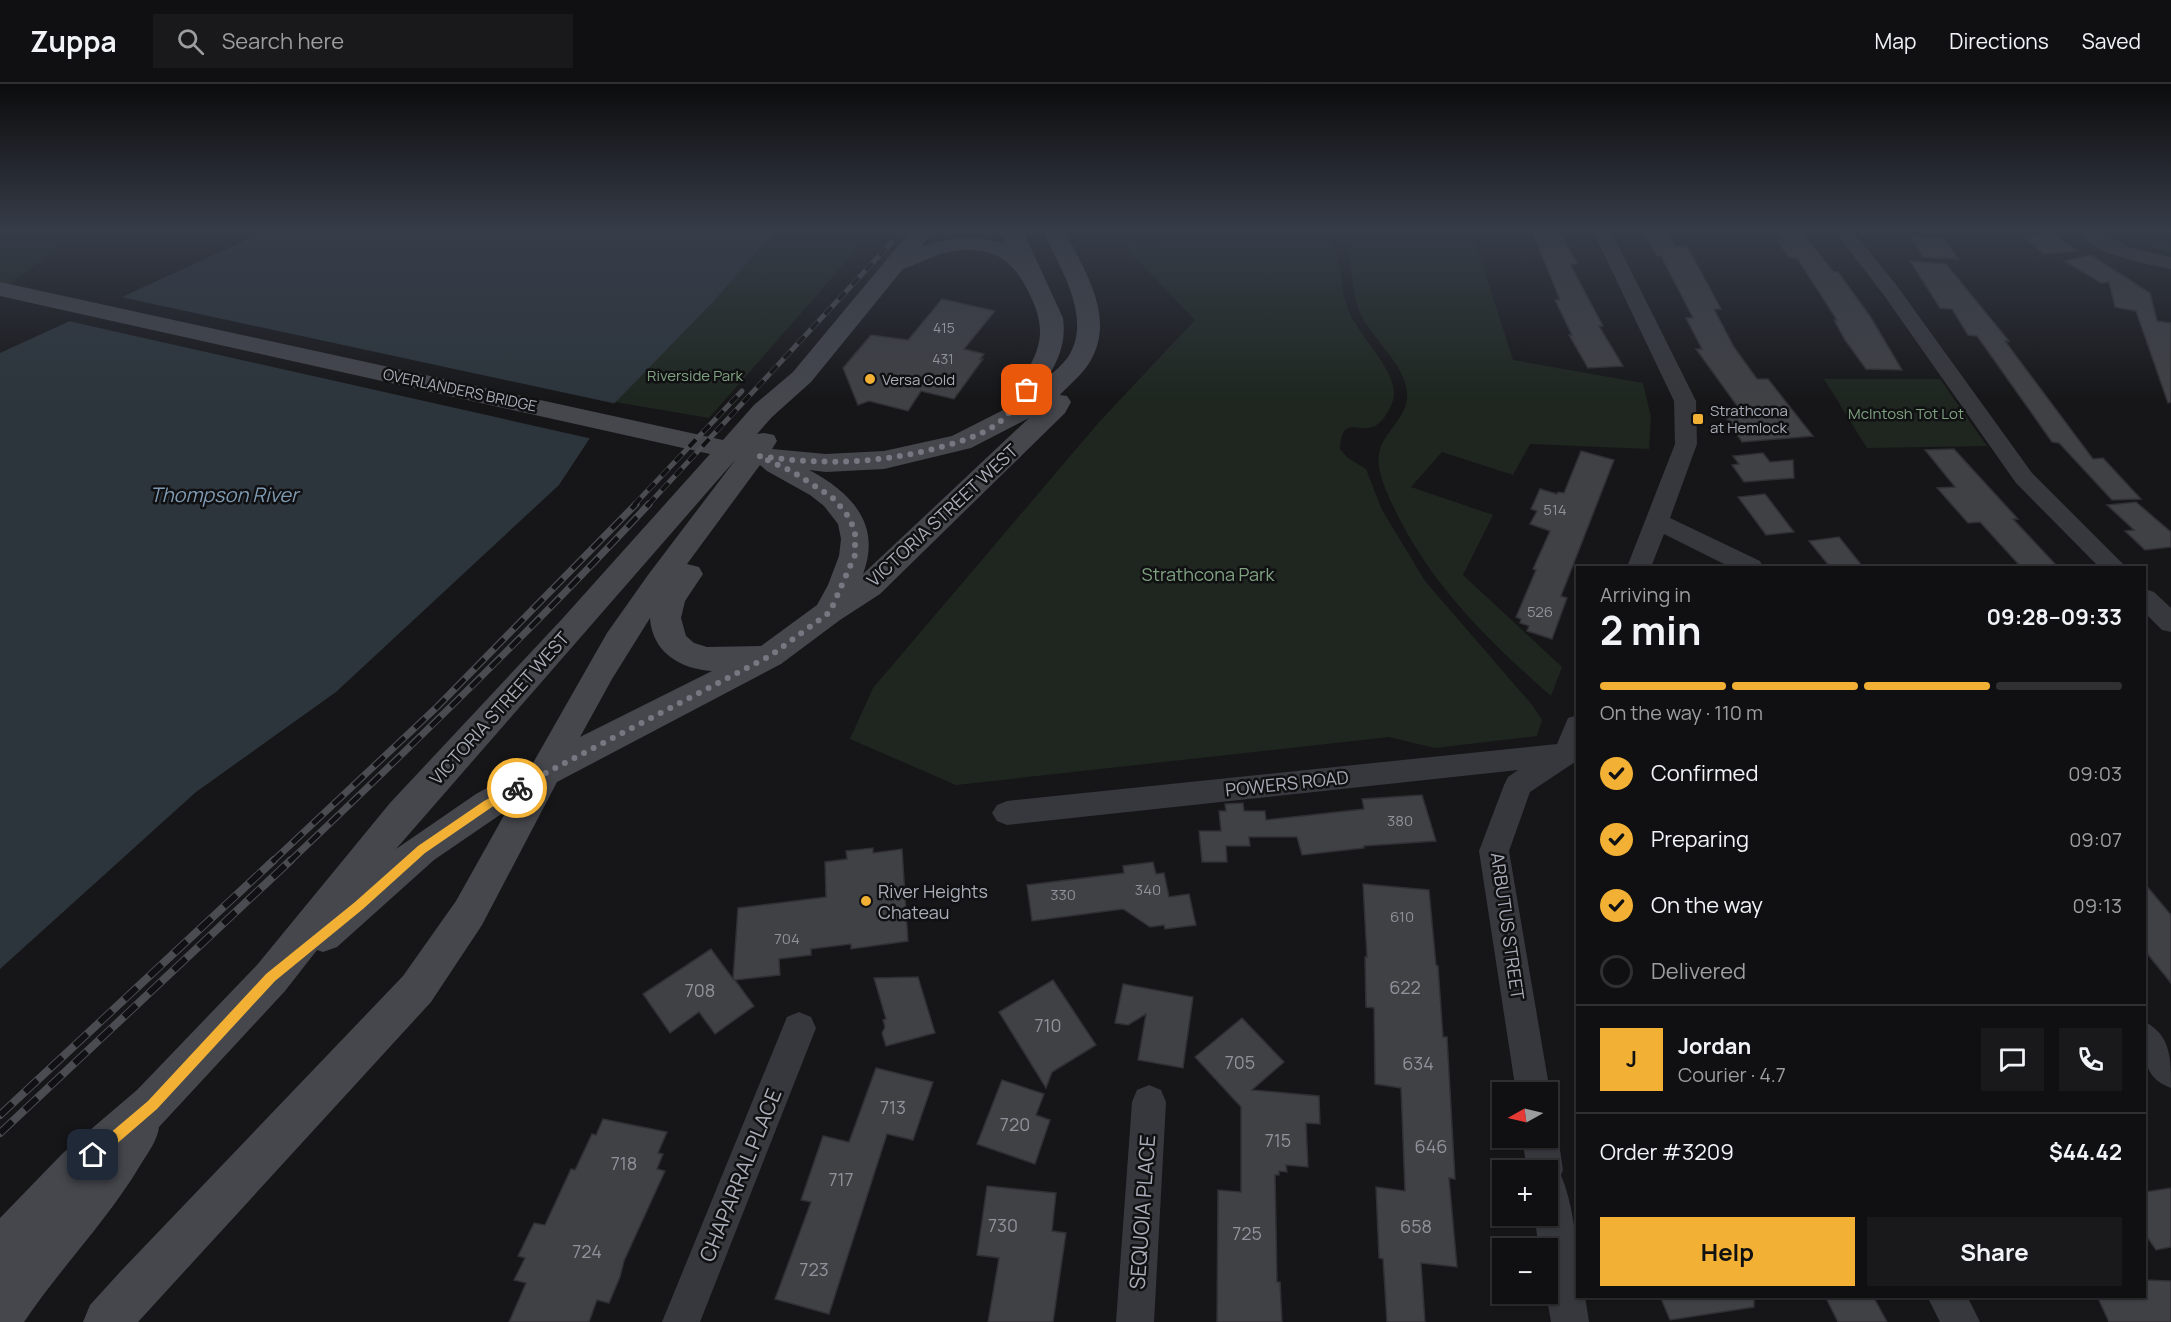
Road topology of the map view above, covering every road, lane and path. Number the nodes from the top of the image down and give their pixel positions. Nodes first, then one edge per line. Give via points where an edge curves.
1 (877, 287) edge
2 (1038, 287) edge
3 (1058, 287) edge
4 (1080, 287) edge
5 (1629, 287) edge
6 (1887, 287) edge
7 (0, 289) edge
8 (1078, 362) junction
9 (802, 377) junction
10 (1005, 416) junction
11 (922, 452) joint
12 (759, 456) junction
13 (724, 494) junction
14 (1657, 521) junction
15 (1639, 566) edge
16 (1749, 566) edge
17 (2113, 566) edge
18 (2146, 599) edge
19 (830, 612) junction
20 (2171, 625) edge
21 (2146, 629) edge
22 (770, 656) junction
23 (1574, 748) edge
24 (1007, 813) dead end
25 (271, 978) junction
26 (799, 1028) dead end
27 (2146, 1039) edge
28 (2171, 1072) edge
29 (1531, 1082) edge
30 (1149, 1102) dead end
31 (152, 1105) junction
32 (1554, 1226) edge
33 (0, 1251) edge
34 (1947, 1298) edge
35 (0, 1316) edge
36 (107, 1322) edge
37 (681, 1322) edge
38 (1135, 1322) edge
39 (1570, 1322) edge
40 (1961, 1322) edge

1 - 9 main road, VICTORIA STREET WEST
2 - 10 main road via 1054,333 1050,351 1040,372
3 - 10 main road via 1066,307 1069,332 1064,353 1051,375
4 - 8 main road, VICTORIA STREET WEST via 1087,303 1088,329
5 - 14 street via 1685,401 1686,444
6 - 17 street via 2024,478
7 - 12 main road, OVERLANDERS BRIDGE
8 - 10 main road, VICTORIA STREET WEST via 1038,403
8 - 19 main road, VICTORIA STREET WEST via 1056,407 869,586
9 - 13 main road via 775,426
9 - 25 main road, VICTORIA STREET WEST via 763,411 403,813
10 - 11 main road, VICTORIA STREET WEST via 961,442
11 - 12 main road, OVERLANDERS BRIDGE via 884,460 826,463
12 - 19 main road via 832,497 855,530 855,555
13 - 22 main road via 706,547 668,605 665,621 669,636 689,654 700,658
13 - 36 main road via 634,617 562,739 516,832 471,910 417,988 319,1096 165,1254
14 - 15 street
14 - 16 street
18 - 20 street
19 - 22 main road, VICTORIA STREET WEST
20 - 21 street
22 - 25 main road, VICTORIA STREET WEST via 488,804 421,849
23 - 24 street, POWERS ROAD
23 - 29 street, ARBUTUS STREET via 1518,785 1494,852
25 - 31 main road, VICTORIA STREET WEST
26 - 37 street, CHAPARRAL PLACE
27 - 28 street
30 - 38 street, SEQUOIA PLACE
31 - 33 main road, VICTORIA STREET WEST via 78,1168
31 - 35 main road, VICTORIA STREET WEST via 105,1184 27,1277
32 - 39 street
34 - 40 street

